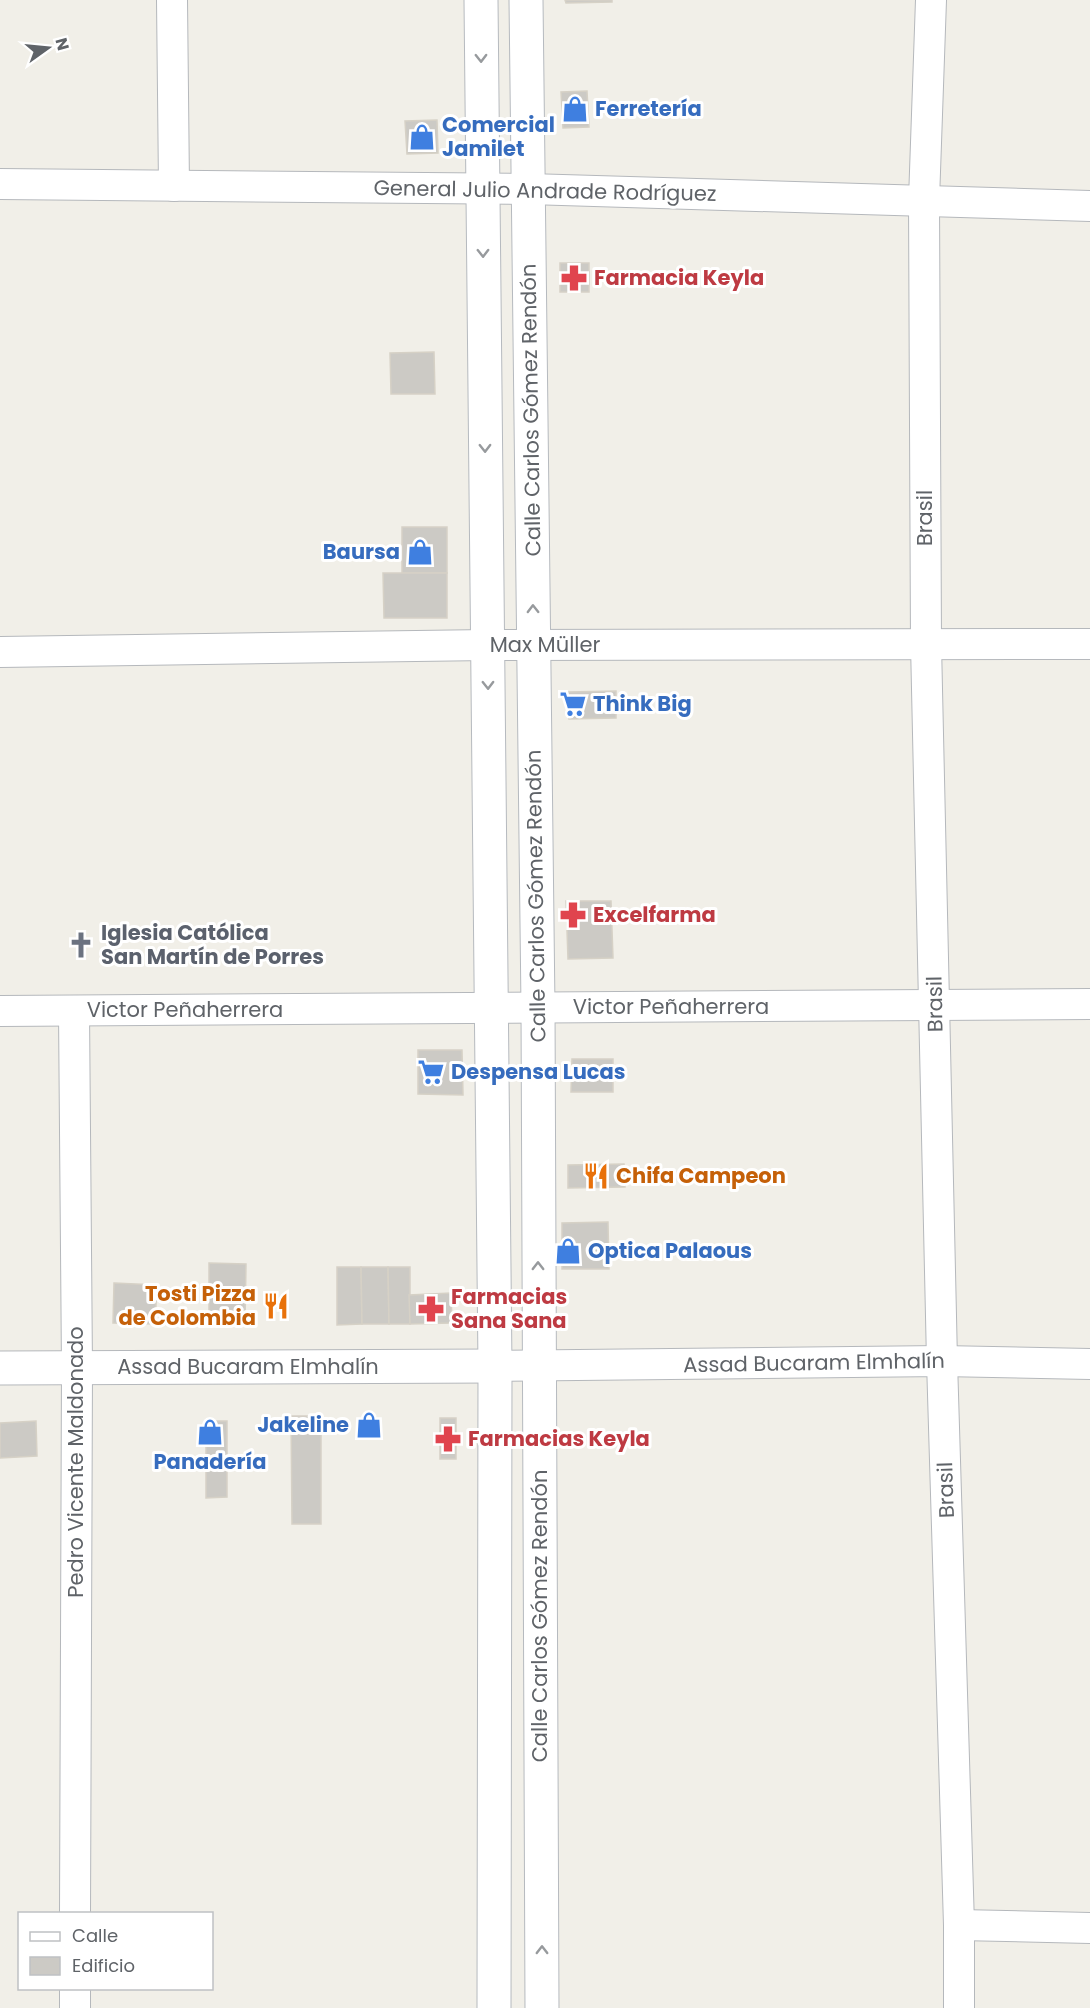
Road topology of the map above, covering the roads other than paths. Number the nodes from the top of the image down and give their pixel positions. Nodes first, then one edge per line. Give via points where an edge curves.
1 (172, 0) edge
2 (481, 0) edge
3 (526, 0) edge
4 (931, 0) edge
5 (0, 184) edge
6 (174, 186) junction
7 (483, 189) junction
8 (529, 189) junction
9 (924, 200) junction
10 (1090, 206) edge
11 (534, 644) junction
12 (926, 644) junction
13 (1090, 644) edge
14 (488, 645) junction
15 (0, 652) edge
16 (1090, 1004) edge
17 (935, 1005) junction
18 (538, 1007) junction
19 (492, 1008) junction
20 (0, 1011) edge
21 (74, 1011) junction
22 (942, 1361) junction
23 (1090, 1364) edge
24 (495, 1366) junction
25 (538, 1367) junction
26 (0, 1368) edge
27 (77, 1368) junction
28 (75, 1912) edge
29 (959, 1925) junction
30 (1090, 1928) edge
31 (75, 1990) edge
32 (75, 2008) edge
33 (494, 2008) edge
34 (542, 2008) edge
35 (959, 2008) edge

1 - 6 street
2 -> 7 main road
3 - 8 main road, Calle Carlos Gómez Rendón
4 - 9 street, Brasil
5 - 6 street, General Julio Andrade Rodríguez
6 - 7 street, General Julio Andrade Rodríguez
7 - 8 street, General Julio Andrade Rodríguez
7 -> 14 main road
8 - 9 street, General Julio Andrade Rodríguez
11 -> 8 main road, Calle Carlos Gómez Rendón
9 - 10 street, General Julio Andrade Rodríguez
9 - 12 street, Brasil
11 - 12 street, Max Müller
11 - 14 street, Max Müller
11 - 18 main road, Calle Carlos Gómez Rendón
12 - 13 street, Max Müller
12 - 17 street, Brasil
14 - 15 street, Max Müller
14 -> 19 main road
16 - 17 street, Victor Peñaherrera
17 - 18 street, Victor Peñaherrera
17 - 22 street, Brasil
18 - 19 street, Victor Peñaherrera
25 -> 18 main road, Calle Carlos Gómez Rendón
19 - 21 street, Victor Peñaherrera
19 - 24 main road
20 - 21 street, Victor Peñaherrera
21 - 27 street, Pedro Vicente Maldonado
22 - 23 street, Assad Bucaram Elmhalín
22 - 25 street, Assad Bucaram Elmhalín
22 - 29 street, Brasil
24 - 25 street, Assad Bucaram Elmhalín
24 - 27 main road, Assad Bucaram Elmhalín
24 - 33 main road
34 -> 25 main road, Calle Carlos Gómez Rendón
26 - 27 main road, Assad Bucaram Elmhalín
27 - 28 street, Pedro Vicente Maldonado
29 - 30 street
29 - 35 street, Brasil
31 - 32 street

